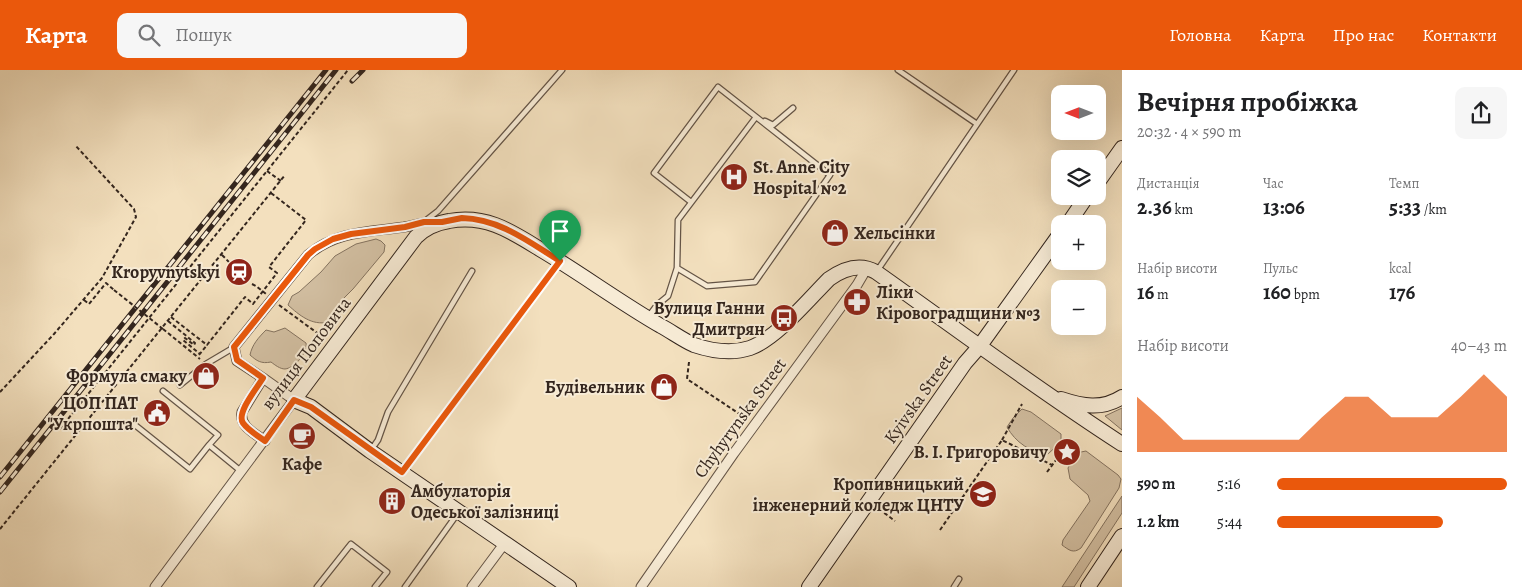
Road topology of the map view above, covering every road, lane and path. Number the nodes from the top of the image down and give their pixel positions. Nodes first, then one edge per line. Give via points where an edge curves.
1 (348, 70) edge
2 (562, 70) edge
3 (898, 70) edge
4 (1014, 70) edge
5 (793, 108) dead end
6 (755, 116) junction
7 (977, 124) junction
8 (75, 145) dead end
9 (1122, 148) edge
10 (267, 171) junction
11 (1106, 171) edge
12 (285, 176) dead end
13 (280, 181) junction
14 (271, 193) junction
15 (691, 202) junction
16 (424, 222) junction
17 (442, 222) junction
18 (1051, 247) edge
19 (221, 254) junction
20 (560, 261) junction
21 (231, 264) dead end
22 (677, 268) junction
23 (872, 270) junction
24 (472, 271) dead end
25 (252, 284) dead end
26 (263, 291) junction
27 (84, 300) junction
28 (172, 317) junction
29 (297, 318) dead end
30 (647, 318) junction
31 (168, 321) junction
32 (324, 338) dead end
33 (207, 345) junction
34 (234, 347) junction
35 (979, 347) junction
36 (200, 354) junction
37 (198, 357) junction
38 (689, 362) dead end
39 (206, 364) junction
40 (263, 378) junction
41 (180, 385) dead end
42 (163, 391) dead end
43 (0, 392) edge
44 (1046, 393) junction
45 (1122, 397) edge
46 (294, 400) junction
47 (1022, 404) dead end
48 (755, 424) junction
49 (135, 425) dead end
50 (60, 429) dead end
51 (1002, 440) junction
52 (265, 441) junction
53 (1068, 444) dead end
54 (1122, 444) edge
55 (209, 445) junction
56 (370, 451) junction
57 (1052, 465) junction
58 (242, 472) junction
59 (402, 472) junction
60 (1047, 472) dead end
61 (879, 509) dead end
62 (459, 512) junction
63 (894, 521) dead end
64 (0, 529) edge
65 (940, 530) dead end
66 (1122, 536) edge
67 (504, 544) junction
68 (959, 579) dead end
69 (155, 587) edge
70 (317, 587) edge
71 (375, 587) edge
72 (405, 587) edge
73 (472, 587) edge
74 (569, 587) edge
75 (641, 587) edge
76 (809, 587) edge
77 (954, 587) edge
78 (1088, 587) edge

1 - 10 path
2 - 16 lane via 438,211
3 - 7 lane
4 - 7 lane
5 - 6 lane via 773,125
6 - 15 lane
6 - 15 lane via 718,87 654,173
6 - 22 lane via 830,176 755,282 707,286
7 - 23 lane
8 - 27 path via 134,209 136,216 102,278
9 - 11 street
10 - 13 path
10 - 50 path
12 - 13 path
13 - 14 path
14 - 19 path
14 - 26 path via 306,220 269,267 277,273
15 - 22 lane via 678,220
16 - 17 street
16 - 34 street via 351,234 315,249
17 - 20 street via 462,218 502,226
17 - 46 street, вулиця Поповича via 425,228 416,237
18 - 35 street, Kyivska Street
19 - 21 path
19 - 28 path
20 - 30 street
20 - 59 lane
22 - 30 lane via 668,296
23 - 30 street via 855,267 838,272 777,331 749,348 716,350 693,344
23 - 35 street
23 - 48 street, Chyhyrynska Street via 857,284
24 - 56 lane via 388,412 378,440
25 - 26 path
26 - 33 path via 253,304 245,297
27 - 37 path, bridge via 89,304 106,283
27 - 43 path
28 - 31 path
28 - 33 path
29 - 32 path
31 - 36 path via 195,343 183,340
31 - 64 path
33 - 36 path
34 - 39 lane
34 - 40 street via 237,360
35 - 44 street
35 - 76 street, Kyivska Street
36 - 37 path
37 - 39 path
38 - 48 path via 687,379
39 - 41 lane
40 - 46 street
40 - 52 street via 241,417 245,426
42 - 55 lane via 218,434
44 - 45 street via 1086,406 1107,404
44 - 54 street
46 - 52 street, вулиця Поповича
46 - 56 street via 311,407
47 - 51 path
48 - 75 street, Chyhyrynska Street
49 - 55 lane via 190,469
51 - 57 path
51 - 65 path
52 - 58 street, вулиця Поповича
53 - 57 path
55 - 58 lane
56 - 59 street
57 - 60 path
58 - 69 street, вулиця Поповича
59 - 62 street
61 - 63 path
62 - 67 street
62 - 72 lane
66 - 78 street
67 - 73 street
67 - 74 street
68 - 77 lane
70 - 71 lane via 351,544 387,572

